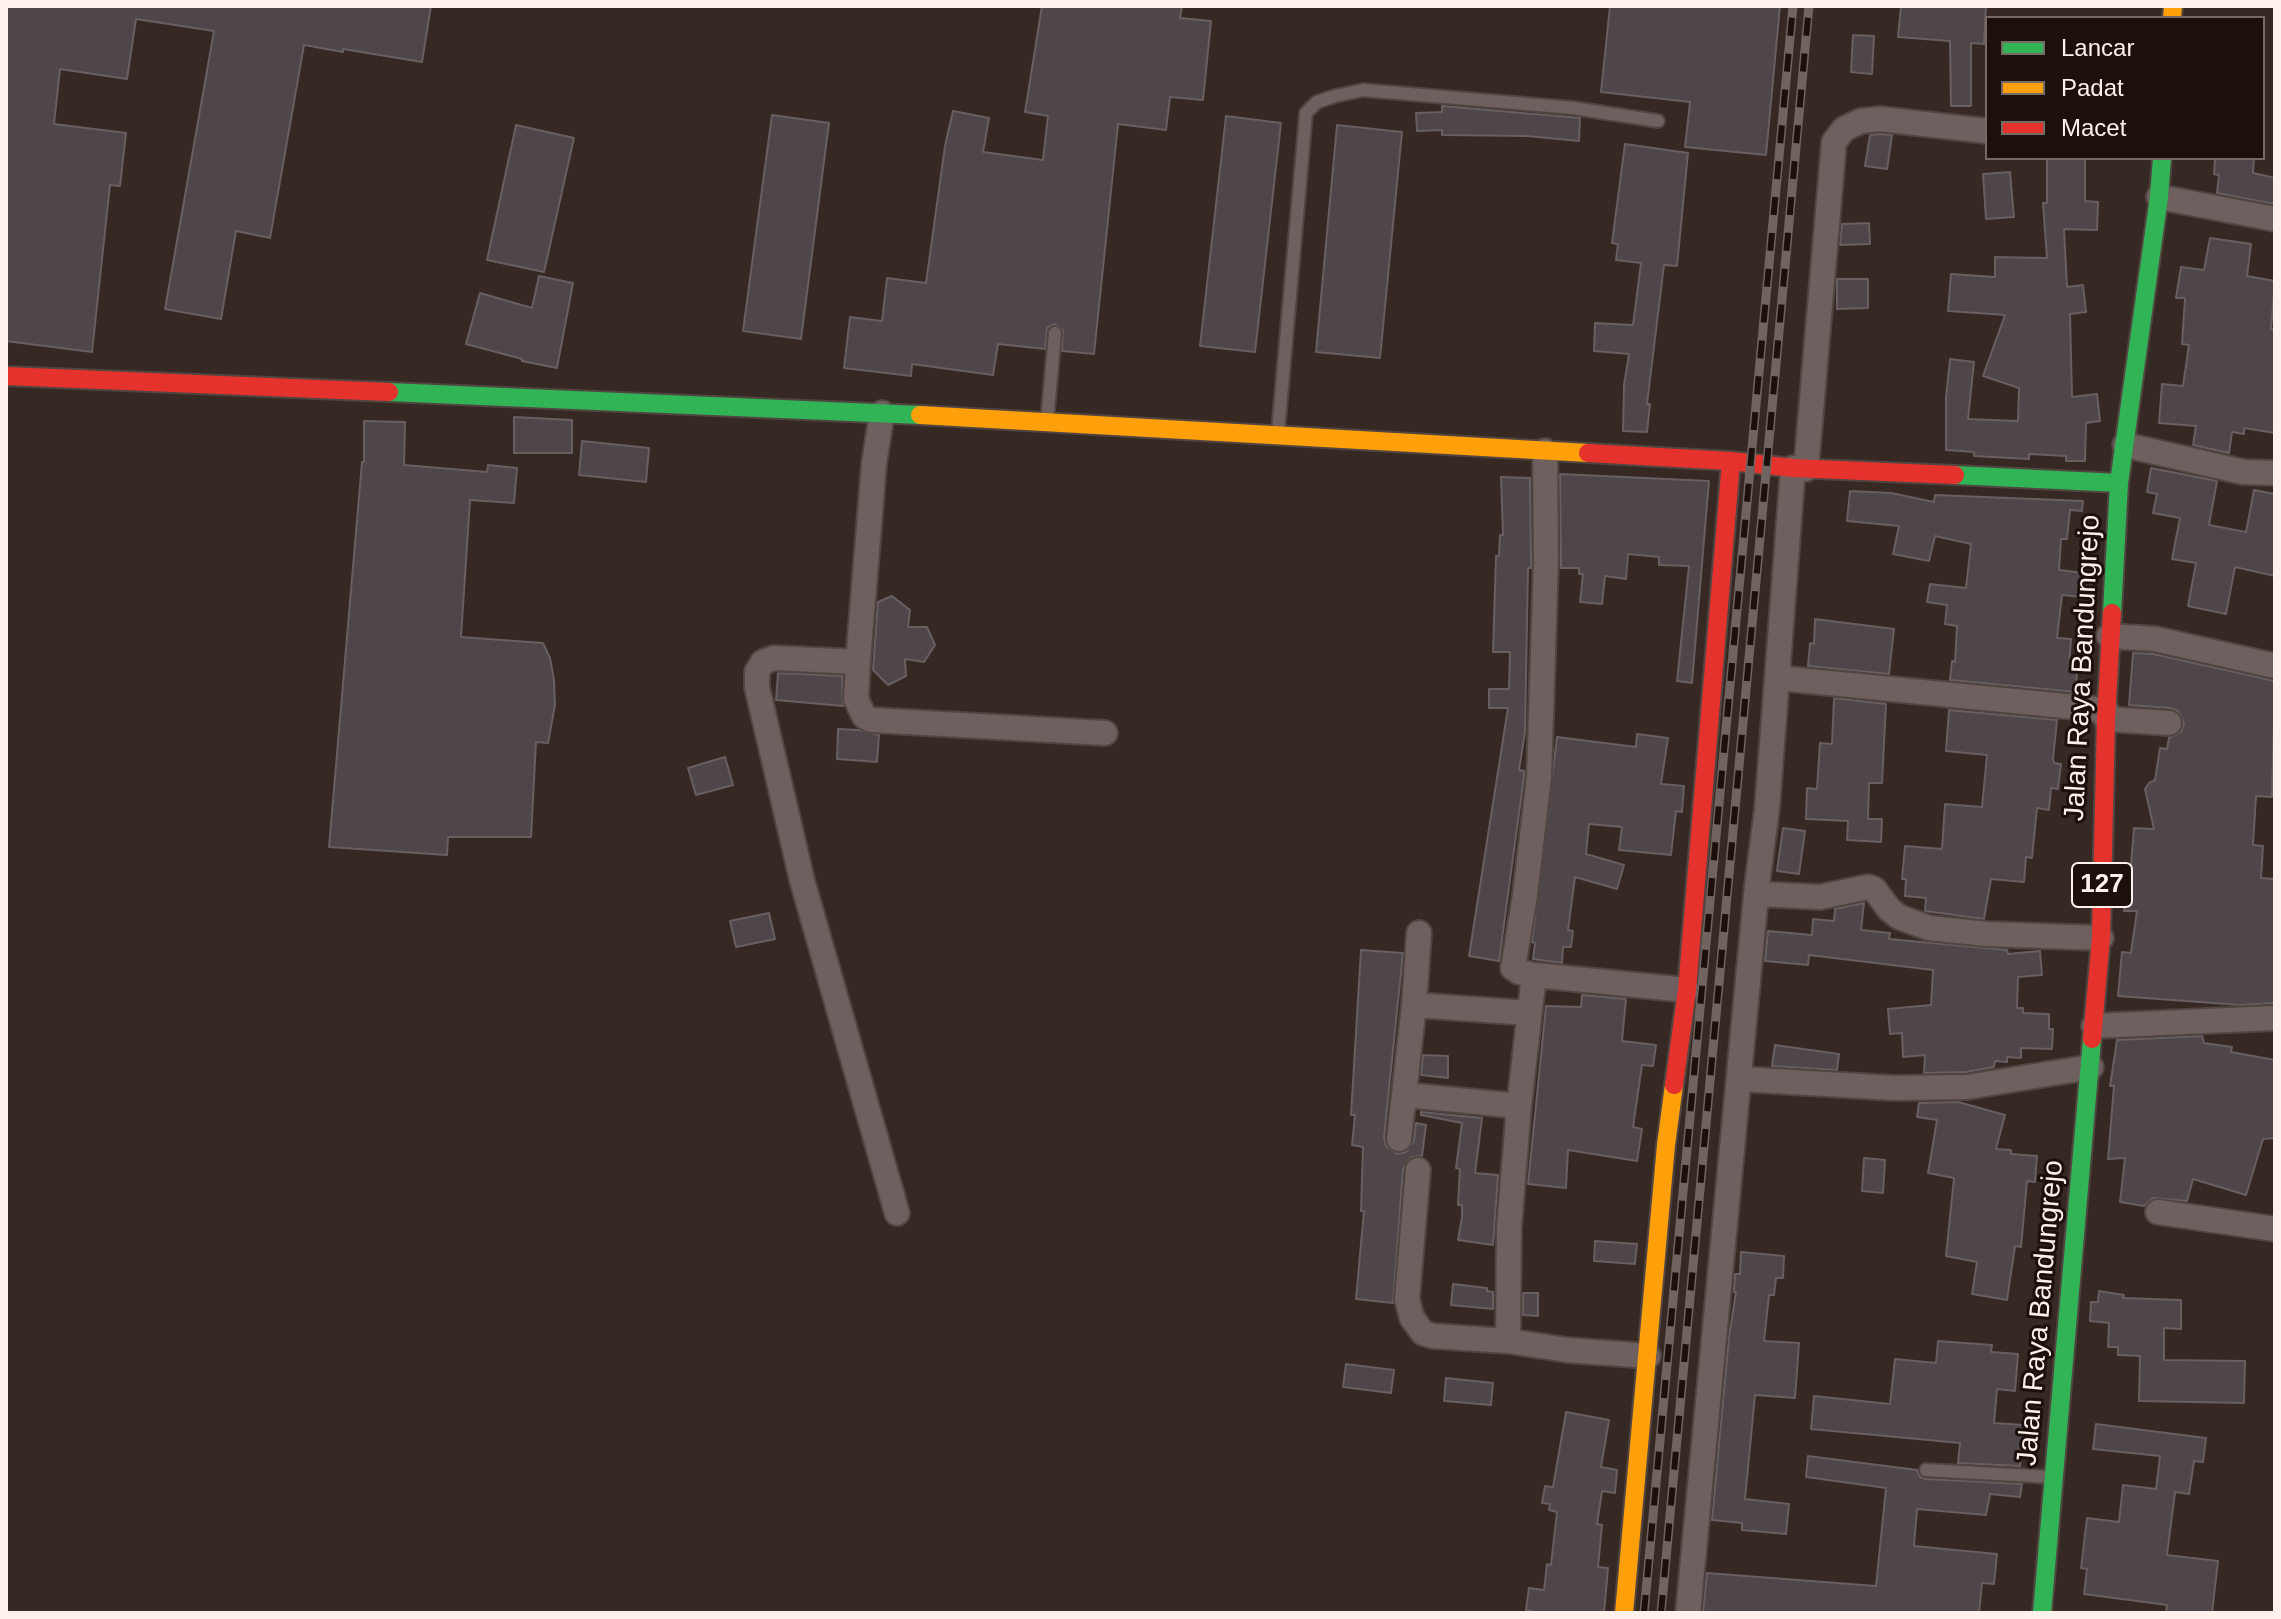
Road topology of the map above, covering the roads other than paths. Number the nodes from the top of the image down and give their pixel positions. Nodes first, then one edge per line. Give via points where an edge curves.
1 (1658, 121) dead end
2 (1985, 131) edge
3 (2162, 160) edge
4 (2159, 197) junction
5 (2275, 219) edge
6 (1055, 333) dead end
7 (6, 376) edge
8 (882, 413) junction
9 (1047, 422) junction
10 (1278, 435) junction
11 (2125, 445) junction
12 (1545, 451) junction
13 (1731, 461) junction
14 (1799, 468) junction
15 (2275, 473) edge
16 (2119, 483) junction
17 (2109, 636) junction
18 (858, 662) junction
19 (2275, 666) edge
20 (1778, 678) junction
21 (2106, 714) junction
22 (2169, 723) dead end
23 (1105, 733) dead end
24 (1756, 894) junction
25 (1419, 933) dead end
26 (2101, 938) junction
27 (1534, 975) junction
28 (1687, 990) junction
29 (1414, 1005) junction
30 (1529, 1013) junction
31 (2275, 1018) edge
32 (2094, 1026) junction
33 (2091, 1067) junction
34 (1740, 1079) junction
35 (1405, 1095) junction
36 (1519, 1106) junction
37 (1399, 1139) dead end
38 (1418, 1170) dead end
39 (2158, 1212) dead end
40 (897, 1213) dead end
41 (2275, 1229) edge
42 (1508, 1341) junction
43 (1648, 1356) junction
44 (1926, 1470) dead end
45 (2054, 1477) junction
46 (1624, 1613) edge
47 (1688, 1613) edge
48 (2042, 1613) edge

1 - 10 lane via 1573,108 1363,90 1317,102 1306,113
2 - 14 street via 1880,119 1844,129 1834,142
3 - 4 main road, Jalan Raya Bandungrejo / 127
4 - 5 street
4 - 11 main road, Jalan Raya Bandungrejo / 127
6 - 9 lane
7 - 8 main road
8 - 9 main road
8 - 18 street
9 - 10 main road
10 - 12 main road
11 - 15 street via 2243,472
11 - 16 main road, Jalan Raya Bandungrejo / 127
12 - 13 main road
12 - 27 street via 1539,777 1513,964 1519,972
13 - 14 main road
13 - 28 main road
14 - 16 main road
14 - 20 street
16 - 17 main road, Jalan Raya Bandungrejo / 127
17 - 19 street via 2155,639
17 - 21 main road, Jalan Raya Bandungrejo / 127
18 - 23 street via 856,699 871,720
18 - 40 street via 774,658 757,672 757,687 802,880
20 - 21 street
20 - 24 street
21 - 22 street
21 - 26 main road, Jalan Raya Bandungrejo / 127
24 - 26 street via 1820,897 1868,887 1899,917 1929,928
24 - 34 street
25 - 29 street
26 - 32 main road, Jalan Raya Bandungrejo / 127
27 - 28 street
27 - 30 street
28 - 43 main road via 1666,1145
29 - 30 street
29 - 35 street
30 - 36 street
31 - 32 street
32 - 33 main road, Jalan Raya Bandungrejo / 127
33 - 34 street via 1967,1087
33 - 45 main road, Jalan Raya Bandungrejo / 127
34 - 47 street
35 - 36 street
35 - 37 street
36 - 42 street via 1509,1228
38 - 42 street via 1407,1299 1412,1318 1423,1333 1433,1336
39 - 41 street
42 - 43 street
43 - 46 main road
44 - 45 lane
45 - 48 main road, Jalan Raya Bandungrejo / 127

